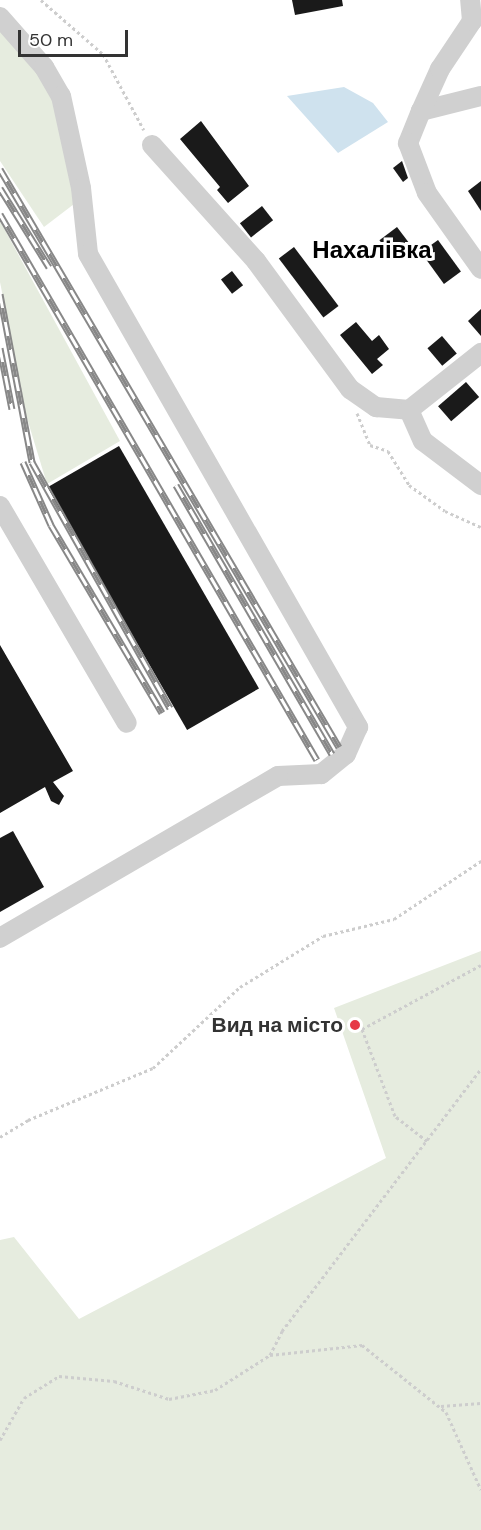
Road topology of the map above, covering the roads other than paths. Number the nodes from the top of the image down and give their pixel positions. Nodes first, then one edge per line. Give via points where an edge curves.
1 (470, 0) edge
2 (0, 17) edge
3 (481, 96) edge
4 (421, 111) junction
5 (152, 145) road end
6 (481, 269) edge
7 (481, 353) edge
8 (409, 410) junction
9 (481, 485) edge
10 (0, 506) edge
11 (127, 723) dead end
12 (0, 938) edge

1 - 4 street via 472,21 440,69
2 - 12 street via 44,67 61,96 81,188 88,254 358,727 346,754 321,774 279,776
3 - 4 street
4 - 6 street via 408,143 427,193
5 - 8 street via 256,261 350,389 376,407
7 - 8 street
8 - 9 street via 423,441
10 - 11 street

